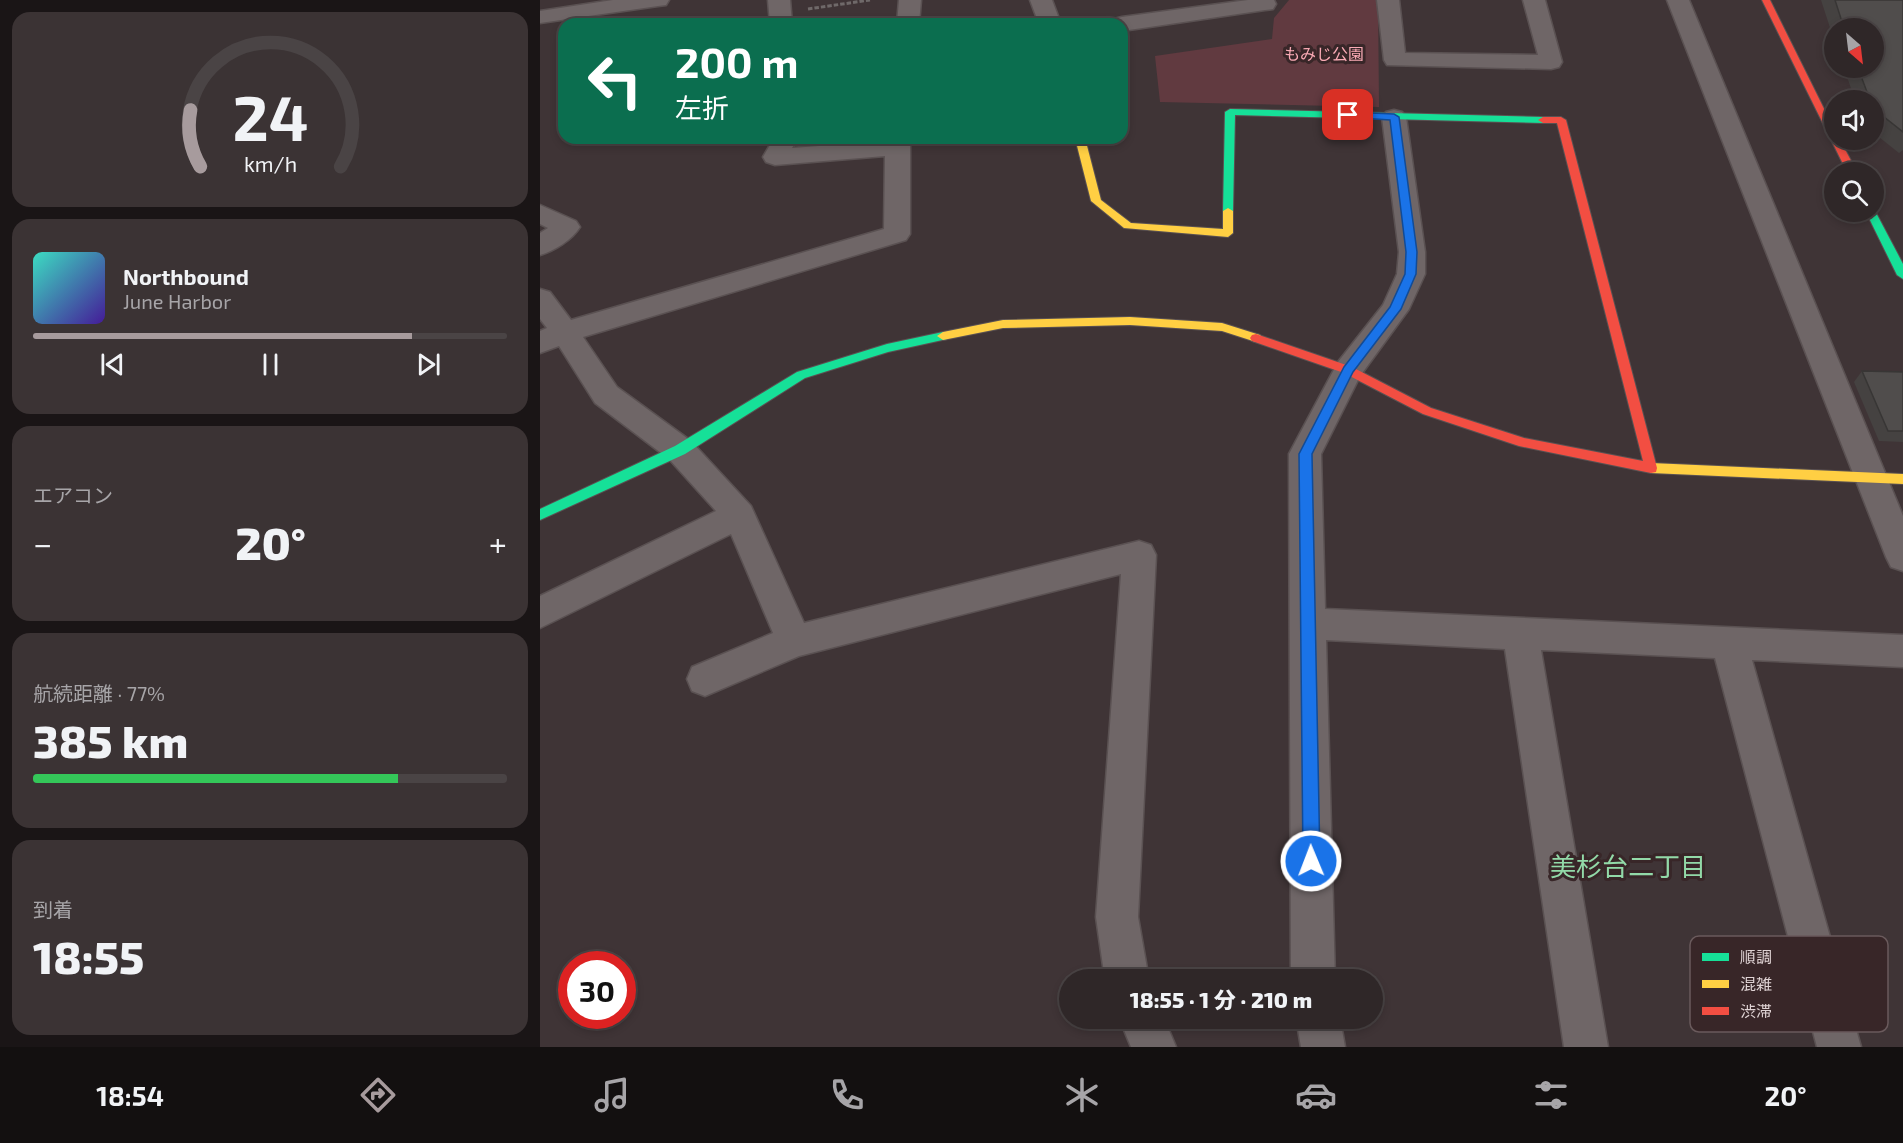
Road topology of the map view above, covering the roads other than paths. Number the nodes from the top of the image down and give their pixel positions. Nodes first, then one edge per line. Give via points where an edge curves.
1 (910, 0) edge
2 (1041, 0) edge
3 (1263, 0) edge
4 (1388, 0) edge
5 (1534, 0) edge
6 (1678, 0) edge
7 (1766, 0) edge
8 (645, 1) edge
9 (1162, 10) edge
10 (540, 17) edge
11 (908, 18) edge
12 (1048, 18) edge
13 (1128, 22) edge
14 (1394, 117) junction
15 (1824, 117) edge
16 (783, 144) edge
17 (889, 144) edge
18 (897, 144) edge
19 (1082, 144) edge
20 (540, 213) edge
21 (1876, 222) edge
22 (540, 246) edge
23 (1903, 275) edge
24 (540, 299) edge
25 (552, 337) edge
26 (1348, 370) junction
27 (680, 450) junction
28 (1651, 468) junction
29 (1871, 478) junction
30 (1903, 479) edge
31 (540, 515) edge
32 (740, 515) junction
33 (1903, 556) edge
34 (540, 613) edge
35 (1308, 624) junction
36 (1520, 633) junction
37 (794, 641) junction
38 (1729, 643) junction
39 (1903, 651) edge
40 (705, 679) dead end
41 (1809, 936) edge
42 (1125, 969) edge
43 (1313, 969) edge
44 (1146, 1029) edge
45 (1320, 1029) edge
46 (1835, 1032) edge
47 (1154, 1047) edge
48 (1323, 1047) edge
49 (1586, 1047) edge
50 (1839, 1047) edge

1 - 11 street
2 - 12 street
3 - 9 street via 1265,4
4 - 5 street via 1395,60 1551,62
6 - 29 street
7 - 15 street
8 - 10 street
9 - 13 street
14 - 19 street via 1230,112 1228,233 1128,226 1096,201
14 - 26 street via 1412,252 1411,274 1395,309
14 - 28 street via 1561,120
16 - 17 street via 775,158
18 - 25 street via 897,234
20 - 22 street via 567,226
21 - 23 street
24 - 25 street
25 - 27 street via 606,395
26 - 27 street via 1222,327 1130,321 1004,324 887,348 801,375
26 - 28 street via 1427,411 1524,443
26 - 35 street via 1305,454
27 - 31 street
27 - 32 street
28 - 29 street
29 - 30 street
29 - 33 street
32 - 34 street
32 - 37 street
35 - 36 street
35 - 43 street
36 - 38 street
36 - 49 street
37 - 40 street
37 - 42 street via 1139,555 1117,917
38 - 39 street
38 - 41 street
44 - 47 street
45 - 48 street
46 - 50 street

